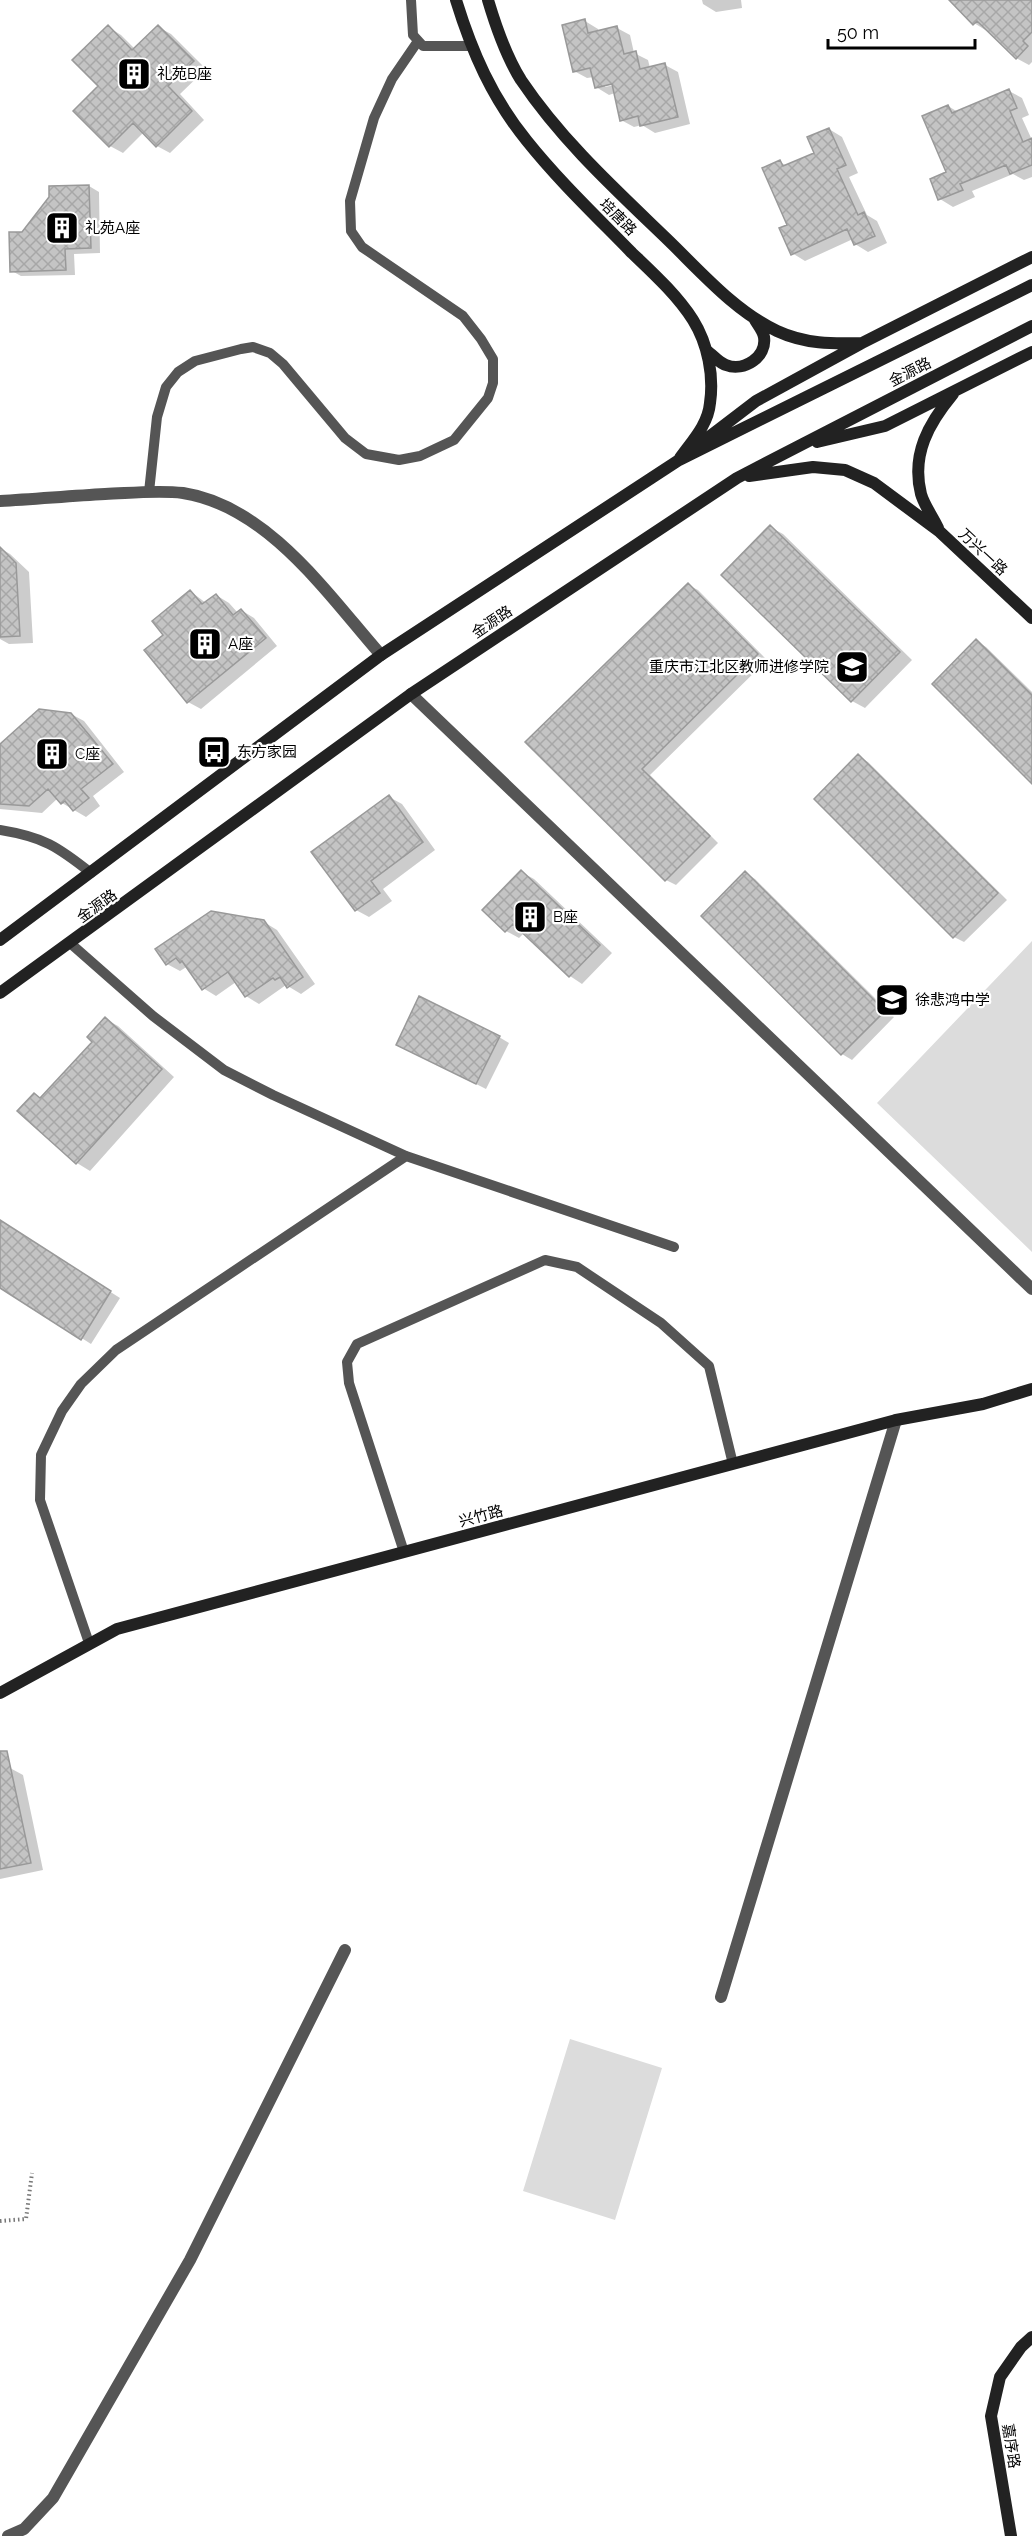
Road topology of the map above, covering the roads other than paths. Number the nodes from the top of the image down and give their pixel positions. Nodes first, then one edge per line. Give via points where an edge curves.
1 (411, 0) edge
2 (456, 0) edge
3 (488, 0) edge
4 (418, 40) junction
5 (470, 46) junction
6 (1032, 257) edge
7 (1032, 285) edge
8 (755, 320) junction
9 (1032, 326) edge
10 (862, 343) junction
11 (707, 351) junction
12 (1032, 352) edge
13 (955, 391) junction
14 (798, 446) junction
15 (679, 460) junction
16 (737, 478) junction
17 (149, 492) junction
18 (0, 501) edge
19 (940, 532) junction
20 (1032, 618) edge
21 (381, 656) junction
22 (411, 694) junction
23 (0, 830) edge
24 (91, 873) junction
25 (0, 940) edge
26 (70, 944) junction
27 (0, 993) edge
28 (406, 1156) junction
29 (674, 1246) dead end
30 (1032, 1289) edge
31 (1032, 1381) edge
32 (1032, 1389) edge
33 (983, 1404) junction
34 (896, 1420) junction
35 (732, 1464) junction
36 (404, 1552) junction
37 (89, 1643) junction
38 (0, 1692) edge
39 (345, 1950) dead end
40 (721, 1997) dead end
41 (1032, 2337) edge
42 (8, 2536) edge
43 (1011, 2536) edge

1 - 4 lane via 412,35
2 - 5 street, 培唐路
3 - 8 street, 培唐路 via 520,78 554,123 582,156 685,257
4 - 5 lane via 423,46
4 - 17 lane via 392,79 374,118 350,201 351,231 362,247 463,316 493,359 493,383 488,398 454,440 420,456 399,459 366,454 345,438 270,353 253,347 195,361 165,387 157,417
5 - 11 street, 培唐路 via 493,95 526,139 560,180 672,293 694,321
6 - 10 street
7 - 15 street, 金源路
8 - 10 street, 培唐路 via 801,340
8 - 11 street via 764,336 763,350 752,363 739,368 724,365
9 - 14 street, 金源路
10 - 15 street via 756,401
11 - 15 street, 培唐路 via 710,405 704,425
12 - 13 street
13 - 14 street via 885,426
13 - 19 street via 924,435 918,461 921,495
14 - 16 street, 金源路
15 - 21 street, 金源路
16 - 19 street via 813,467 845,470 874,483
16 - 22 street, 金源路
17 - 18 street
17 - 21 street via 184,494 216,502 246,517 304,567
19 - 20 street, 万兴一路
21 - 24 street, 金源路
22 - 26 street, 金源路
22 - 30 street
23 - 24 lane via 36,837 59,847
24 - 25 street, 金源路
26 - 27 street, 金源路
26 - 28 lane via 153,1016 224,1070
28 - 29 lane
28 - 37 lane via 116,1350 81,1384 62,1411 41,1455 40,1500
31 - 33 street, 兴竹路
32 - 33 street, 兴竹路
33 - 34 street, 兴竹路
34 - 35 street, 兴竹路
34 - 40 street
35 - 36 street, 兴竹路
35 - 36 lane via 709,1366 661,1323 577,1267 545,1260 357,1344 348,1362 349,1383
36 - 37 street, 兴竹路 via 117,1629
37 - 38 street, 兴竹路
39 - 42 street via 190,2260 53,2498 24,2529
41 - 43 street, 嘉序路 via 1000,2377 991,2416

